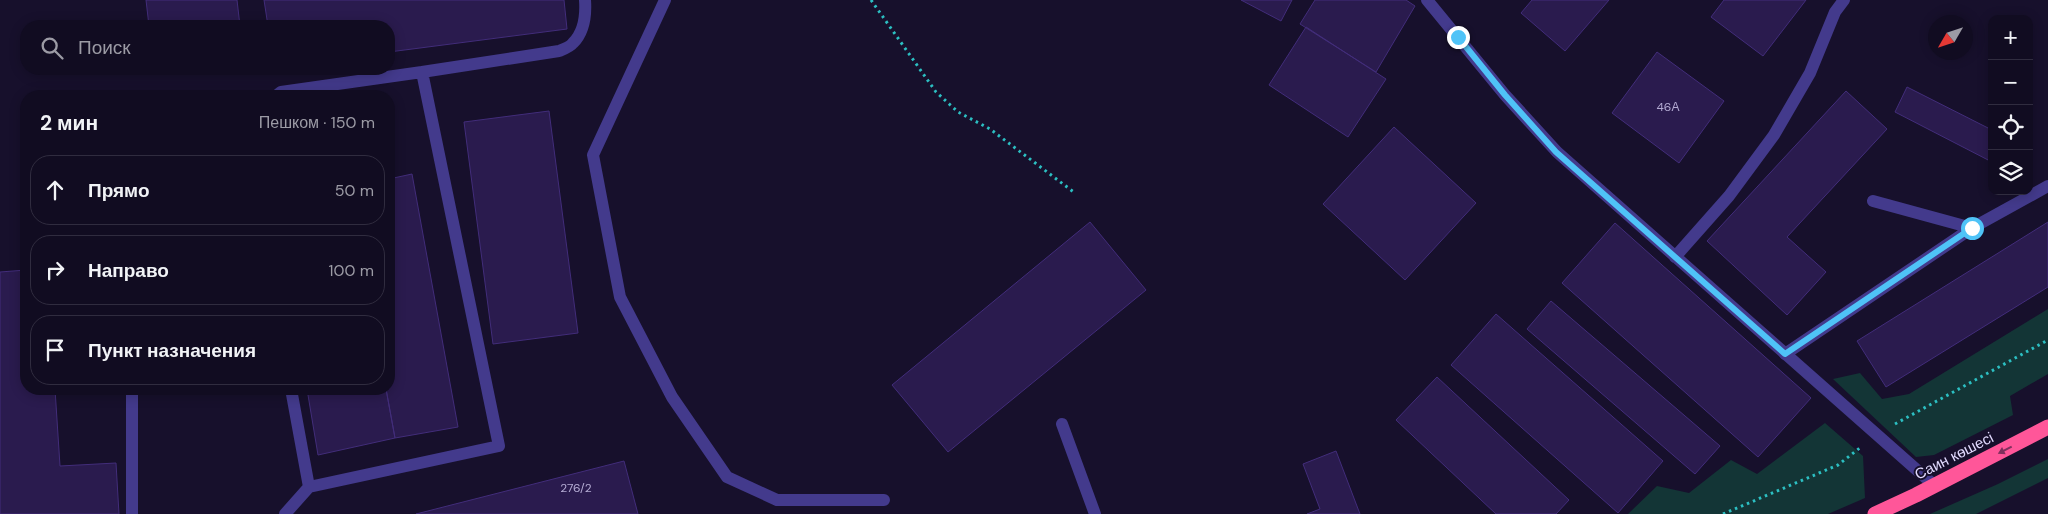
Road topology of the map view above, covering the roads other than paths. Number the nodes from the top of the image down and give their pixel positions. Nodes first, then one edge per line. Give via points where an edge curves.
1 (585, 0) edge
2 (665, 0) edge
3 (1427, 0) edge
4 (1844, 0) edge
5 (422, 72) junction
6 (295, 90) edge
7 (2048, 186) edge
8 (1873, 201) dead end
9 (1972, 228) junction
10 (1675, 257) junction
11 (1785, 354) junction
12 (132, 395) edge
13 (292, 395) edge
14 (1062, 424) dead end
15 (2048, 427) edge
16 (1935, 486) junction
17 (309, 487) junction
18 (884, 500) dead end
19 (132, 514) edge
20 (285, 514) edge
21 (1095, 514) edge
22 (1874, 514) edge

1 - 5 street via 586,14 577,38 559,51
2 - 18 street via 593,155 620,297 672,397 727,477 776,500
3 - 10 street via 1556,152
4 - 10 street via 1835,12 1810,73 1774,135 1729,196
5 - 6 street
5 - 17 street via 499,446
7 - 9 street
8 - 9 street
9 - 11 street
10 - 11 street
11 - 16 street
12 - 19 street
13 - 17 street
14 - 21 street
15 -> 16 highway, Саин көшесі
16 - 22 highway, Саин көшесі
17 - 20 street

